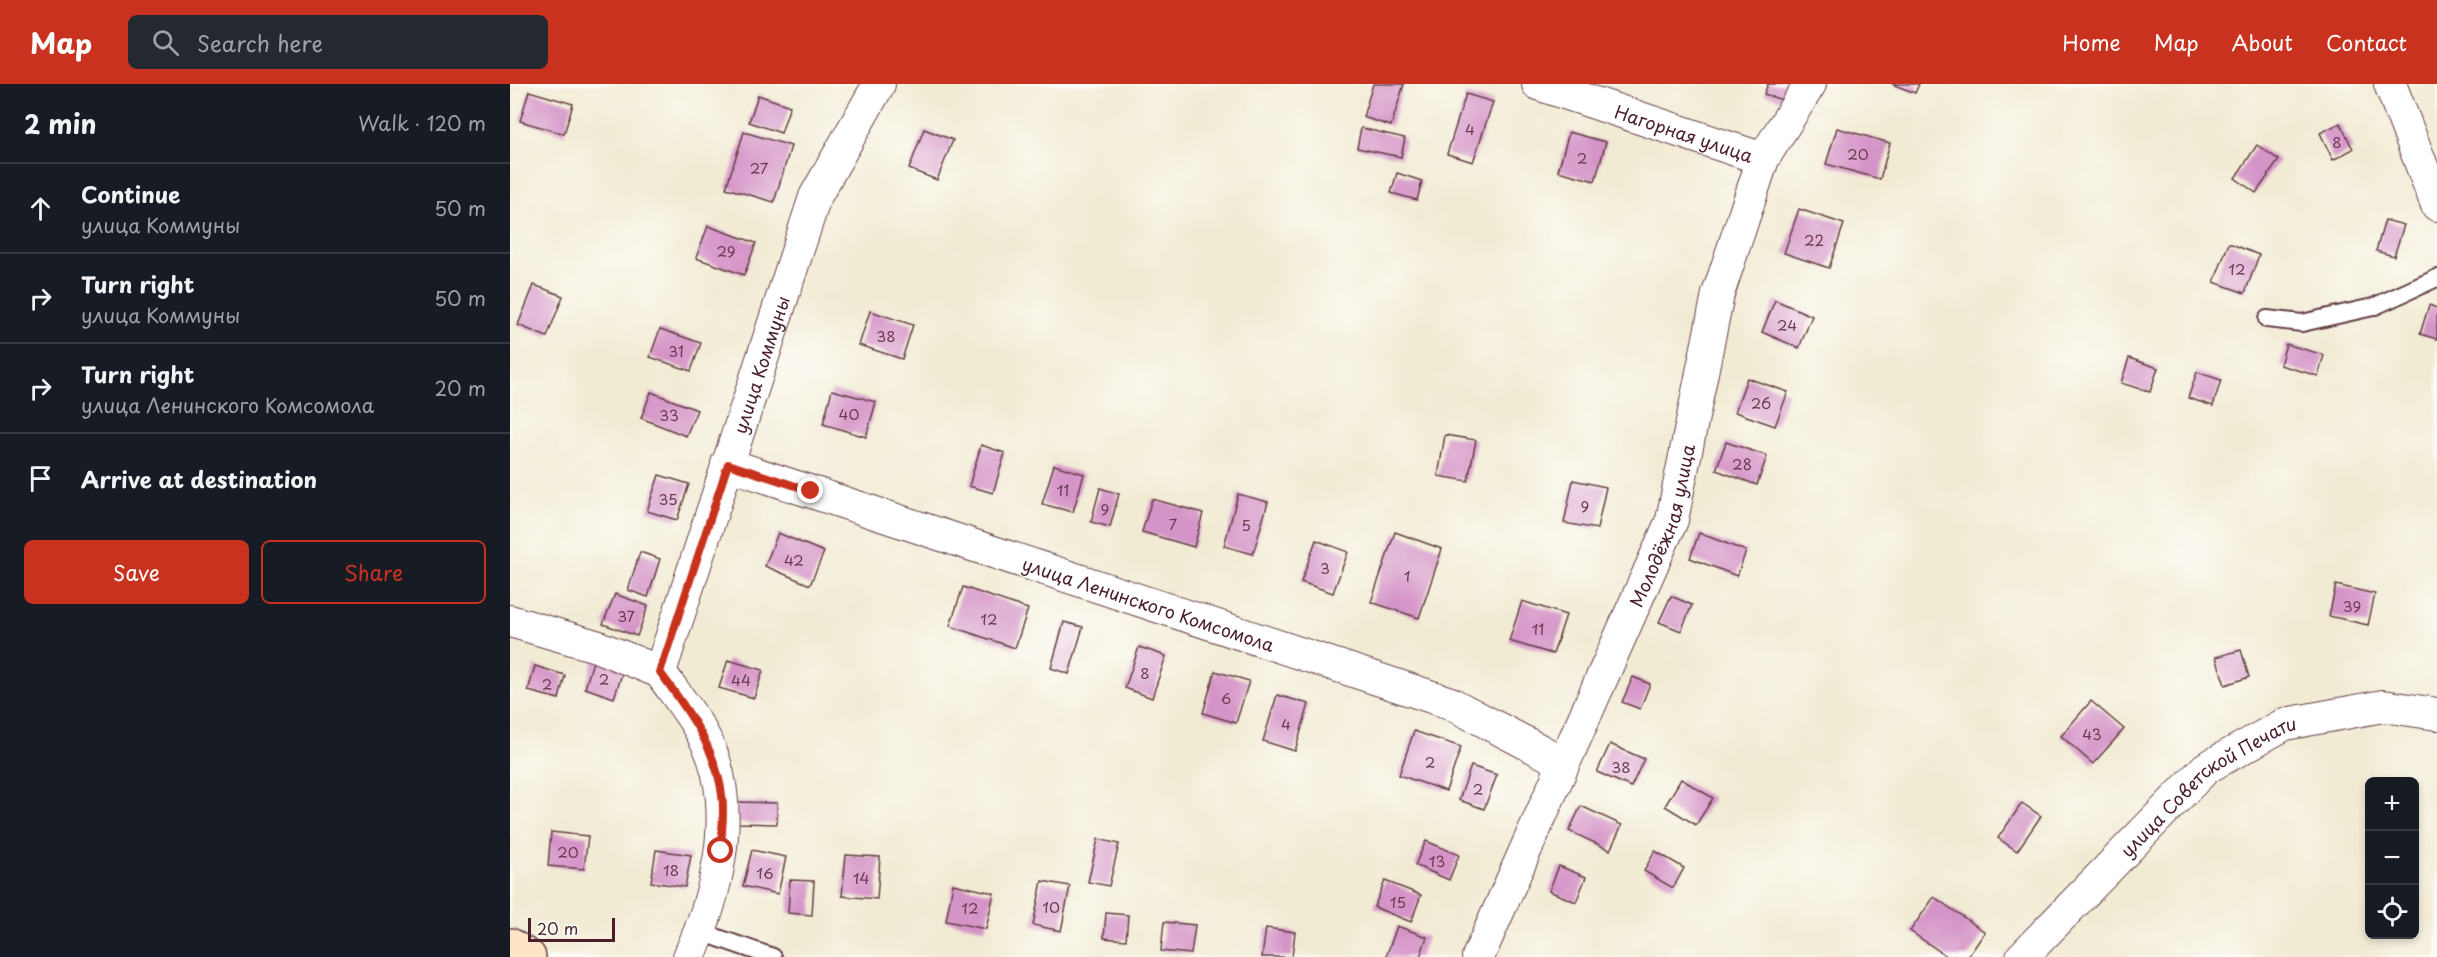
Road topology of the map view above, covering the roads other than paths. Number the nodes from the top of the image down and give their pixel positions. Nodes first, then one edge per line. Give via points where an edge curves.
1 (879, 84) edge
2 (1538, 84) edge
3 (1810, 84) edge
4 (2390, 84) edge
5 (1763, 159) junction
6 (2437, 206) edge
7 (2437, 279) edge
8 (2267, 319) dead end
9 (728, 464) junction
10 (510, 621) edge
11 (660, 672) junction
12 (2437, 714) edge
13 (1562, 762) junction
14 (695, 944) edge
15 (510, 945) edge
16 (529, 957) edge
17 (773, 957) edge
18 (1478, 957) edge
19 (2022, 957) edge

1 - 9 street, улица Коммуны via 814,197
2 - 5 street, Нагорная улица
3 - 5 street, Молодёжная улица
4 - 6 street
5 - 13 street, Молодёжная улица via 1718,294 1672,520
7 - 8 lane via 2373,307 2302,323
9 - 11 street, улица Коммуны
9 - 13 street, улица Ленинского Комсомола via 1450,703
10 - 11 street via 596,646
11 - 14 street via 713,756 722,796 721,851
12 - 19 street, улица Советской Печати via 2384,706 2285,724 2206,768
13 - 18 street, Молодёжная улица
14 - 17 lane
15 - 16 street

